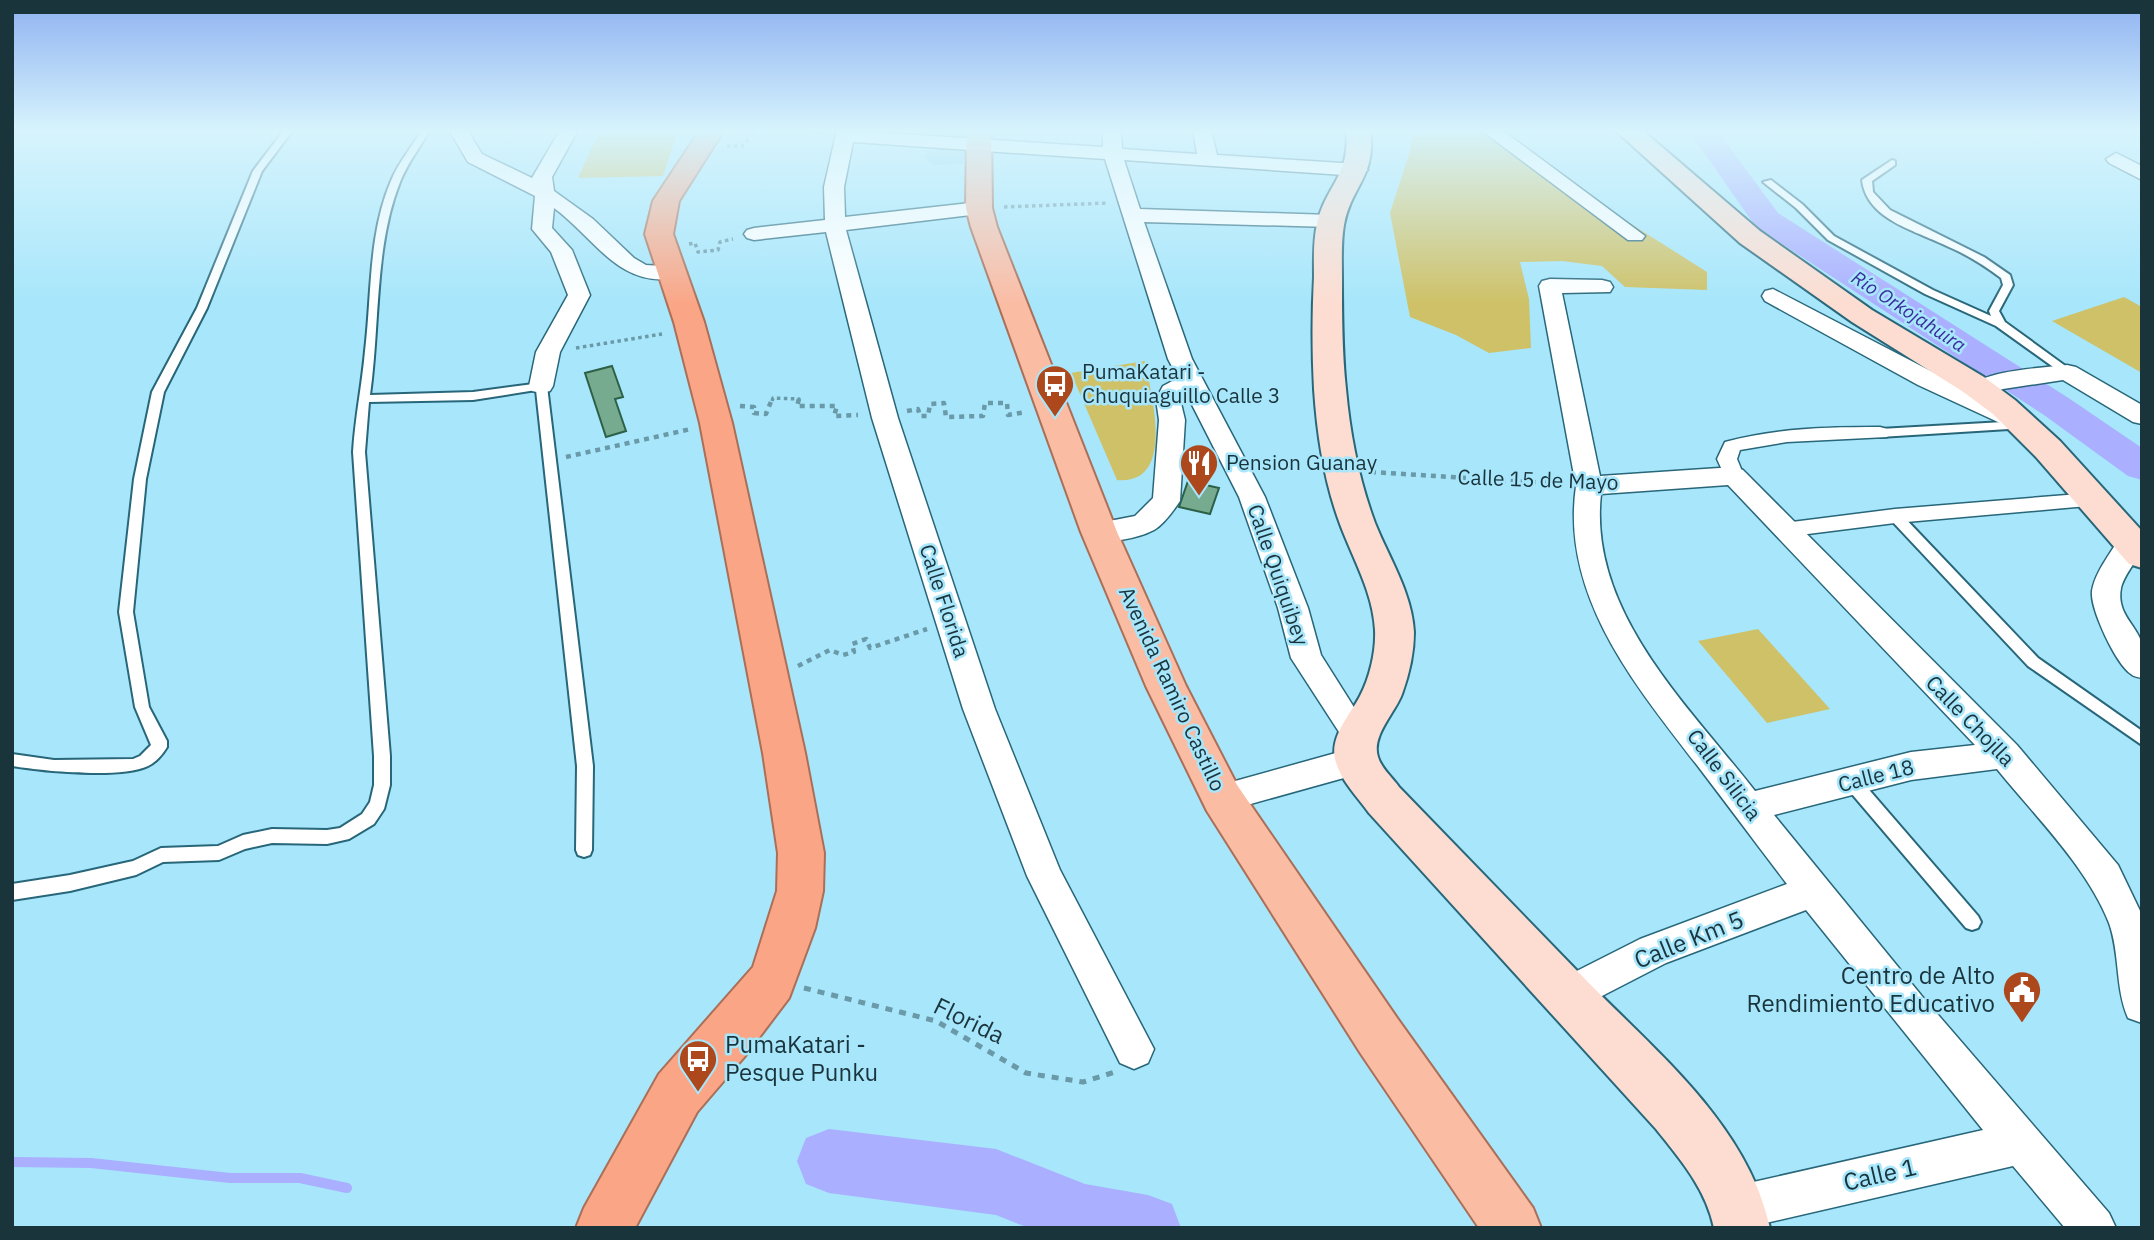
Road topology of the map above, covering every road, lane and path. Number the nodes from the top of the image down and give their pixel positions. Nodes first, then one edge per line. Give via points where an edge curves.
1 (251, 188) edge
2 (394, 188) edge
3 (532, 188) edge
4 (544, 188) edge
5 (675, 188) edge
6 (834, 188) edge
7 (979, 188) edge
8 (1124, 188) edge
9 (1344, 188) edge
10 (1569, 188) edge
11 (1693, 188) edge
12 (1776, 188) edge
13 (1868, 188) edge
14 (545, 196) junction
15 (979, 208) junction
16 (1129, 209) junction
17 (1331, 221) junction
18 (835, 226) junction
19 (754, 234) joint
20 (1635, 236) dead end
21 (667, 259) junction
22 (1602, 287) dead end
23 (1773, 296) dead end
24 (2000, 324) junction
25 (662, 334) dead end
26 (548, 352) junction
27 (2067, 372) junction
28 (1191, 381) junction
29 (541, 386) junction
30 (1989, 386) junction
31 (365, 399) junction
32 (2142, 416) edge
33 (716, 423) junction
34 (2026, 425) junction
35 (1880, 433) joint
36 (550, 460) junction
37 (1342, 470) junction
38 (1734, 476) junction
39 (1589, 486) junction
40 (2092, 500) junction
41 (1895, 516) junction
42 (1784, 530) junction
43 (1099, 532) junction
44 (2136, 550) edge
45 (951, 622) junction
46 (2142, 666) edge
47 (766, 672) junction
48 (2142, 739) edge
49 (1357, 750) junction
50 (2005, 755) junction
51 (12, 760) edge
52 (1852, 782) junction
53 (1223, 798) junction
54 (1748, 807) junction
55 (584, 850) dead end
56 (1812, 891) junction
57 (12, 892) edge
58 (1972, 922) dead end
59 (772, 981) junction
60 (1569, 995) junction
61 (2142, 1005) edge
62 (1134, 1049) joint
63 (2020, 1143) junction
64 (1741, 1217) edge
65 (604, 1228) edge
66 (1513, 1228) edge
67 (2094, 1228) edge

1 - 51 lane via 202,308 158,392 140,479 126,612 142,707 159,747 145,761 133,765 54,766
2 - 31 lane via 375,274
3 - 14 street
4 - 14 street
5 - 21 highway via 666,201 659,234
6 - 18 street, Calle Florida
7 - 15 main road, Avenida Ramiro Castillo
8 - 16 street, Calle Quiquibey
9 - 17 main road
10 - 20 street
11 - 30 main road via 1749,237 1862,316
12 - 24 lane via 1831,238 1929,292
13 - 24 lane via 1869,196 1884,212 1952,244 2006,277 2008,285 1994,311
14 - 21 street via 585,222 630,266 646,272
14 - 26 street via 541,229 561,250 579,295
15 - 16 path
15 - 18 street
15 - 43 main road, Avenida Ramiro Castillo
16 - 17 street
16 - 28 street, Calle Quiquibey
17 - 37 main road via 1328,356
18 - 19 street
18 - 45 street, Calle Florida via 885,418
19 - 21 path via 720,242 718,250 698,252 695,243
21 - 33 highway
22 - 39 street, Calle Silicia via 1550,286
23 - 34 street via 1908,372
24 - 27 lane
25 - 26 path
26 - 29 street
27 - 30 street
27 - 32 street
28 - 43 street via 1172,391 1168,399 1172,420 1166,501 1145,523
28 - 49 street, Calle Quiquibey via 1252,497 1307,658
29 - 31 lane via 473,396
29 - 36 lane
30 - 34 main road
31 - 57 lane via 359,452 382,776 378,804 368,819 343,834 272,836 219,853 161,855 136,868
33 - 36 path
33 - 47 highway
34 - 35 lane
34 - 40 main road
35 - 38 street via 1781,434 1732,446 1727,459
36 - 55 lane via 585,766
37 - 39 path, Calle 15 de Mayo
37 - 49 main road via 1354,514 1390,601 1394,629 1382,695
38 - 39 street, Calle 15 de Mayo
38 - 42 street, Calle Chojlla
39 - 54 street, Calle Silicia via 1587,536 1606,605 1635,658
40 - 41 street
40 - 44 main road
41 - 42 street
41 - 48 lane via 2033,662
42 - 50 street, Calle Chojlla
43 - 53 main road, Avenida Ramiro Castillo via 1166,686
44 - 46 street via 2109,578 2107,606
45 - 47 path via 870,648 866,639 852,644 854,652 843,655 830,650 811,663
45 - 62 street, Calle Florida via 979,709 1045,876
47 - 59 highway via 801,853 800,891
49 - 53 street
49 - 60 main road via 1384,800
50 - 52 street, Calle 18 via 1910,766
50 - 61 street, Calle Chojlla via 2105,876 2128,925
52 - 54 street, Calle 18
52 - 58 lane
53 - 66 main road, Avenida Ramiro Castillo via 1379,1036
54 - 56 street, Calle Silicia
56 - 60 street, Calle Km 5 via 1653,951
56 - 63 street, Calle Silicia
59 - 62 path, Florida via 936,1021 1026,1073 1083,1082 1121,1070
59 - 65 highway via 678,1093
60 - 64 main road via 1714,1159
63 - 64 street, Calle 1
63 - 67 street, Calle Silicia

